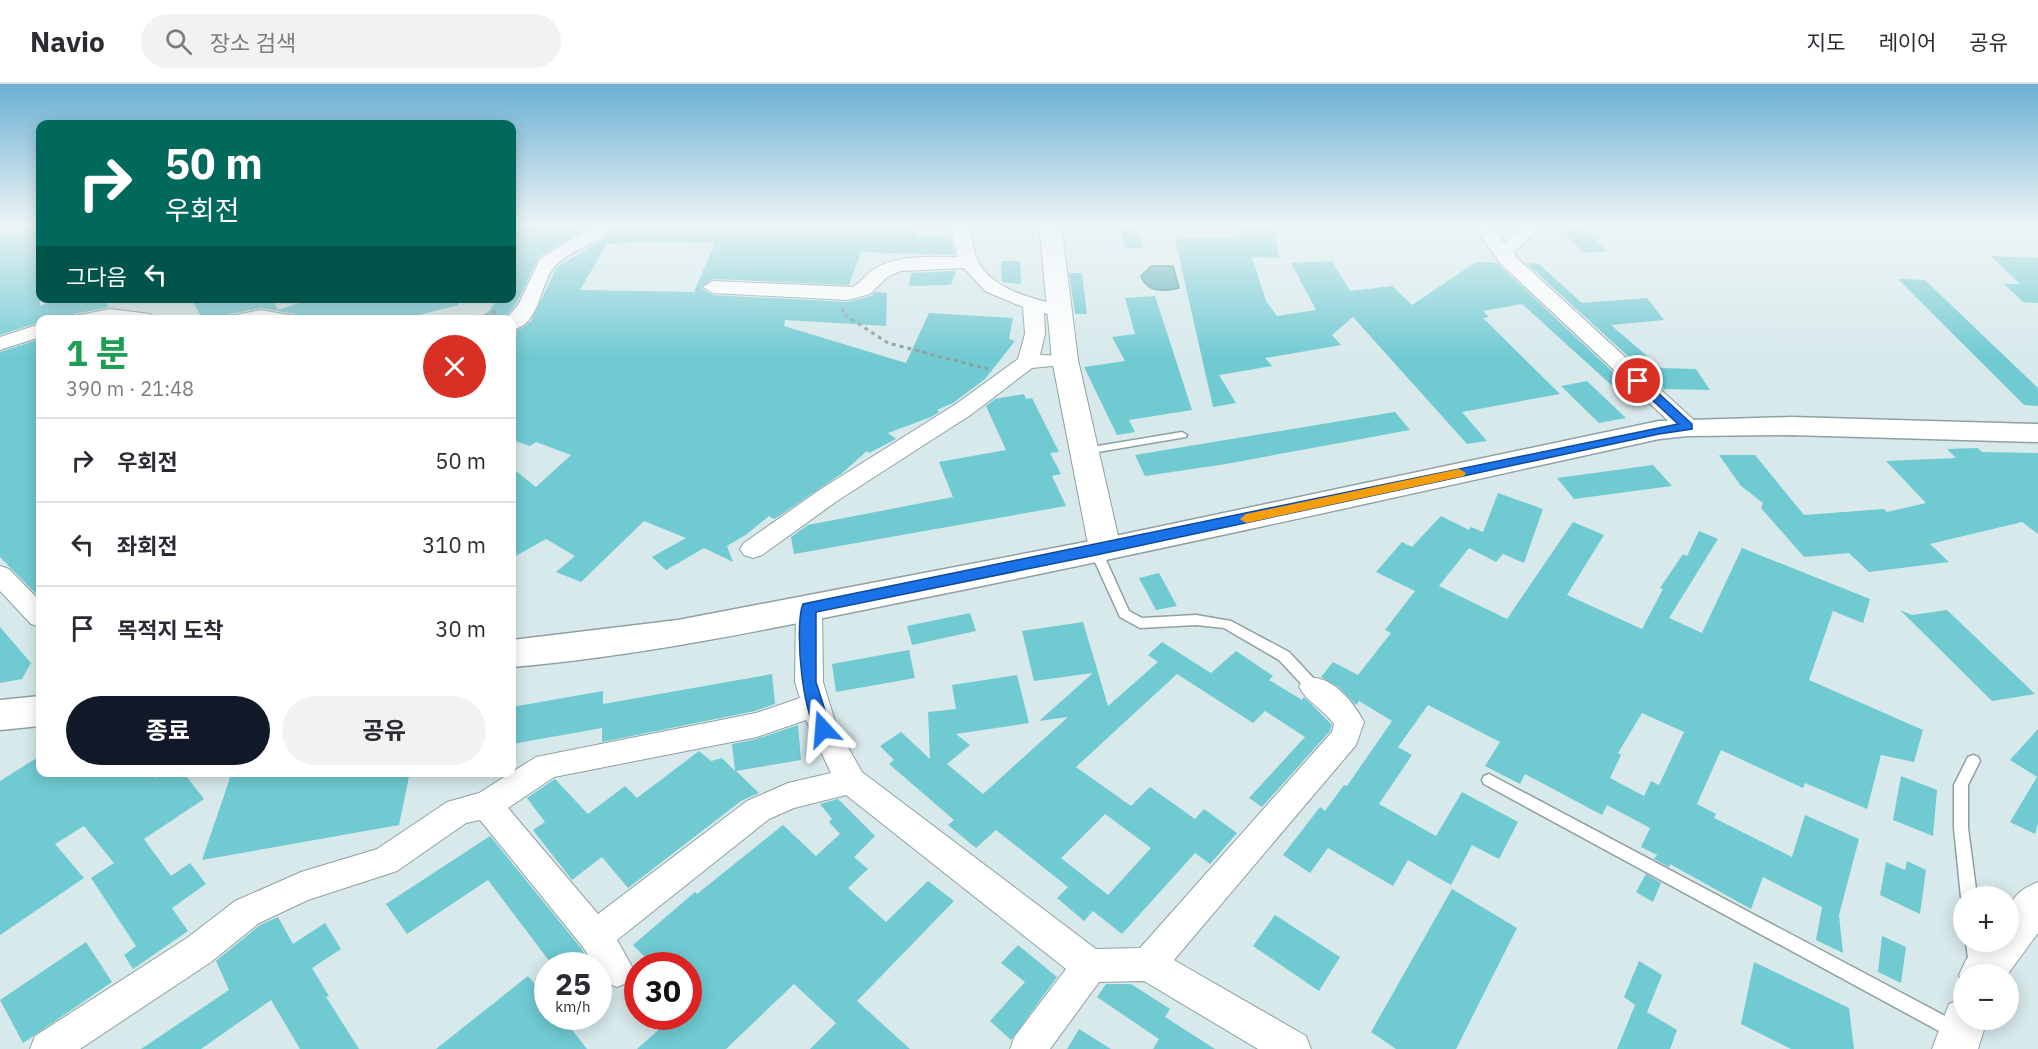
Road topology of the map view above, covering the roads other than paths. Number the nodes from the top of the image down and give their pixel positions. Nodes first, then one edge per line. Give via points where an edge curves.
1 (545, 268) edge
2 (890, 268) edge
3 (974, 268) edge
4 (1055, 268) edge
5 (1517, 268) edge
6 (714, 287) dead end
7 (1032, 304) junction
8 (286, 310) edge
9 (1059, 311) junction
10 (265, 315) edge
11 (516, 319) edge
12 (36, 331) edge
13 (0, 344) edge
14 (1065, 360) junction
15 (1027, 362) junction
16 (1688, 427) junction
17 (2038, 433) edge
18 (1182, 435) dead end
19 (1086, 451) junction
20 (753, 549) dead end
21 (1101, 550) junction
22 (0, 575) edge
23 (808, 608) junction
24 (36, 613) edge
25 (516, 653) edge
26 (1313, 687) joint
27 (814, 705) junction
28 (36, 711) edge
29 (0, 715) edge
30 (1973, 761) dead end
31 (1489, 780) dead end
32 (851, 782) junction
33 (487, 805) junction
34 (1968, 886) edge
35 (2038, 901) edge
36 (2019, 924) edge
37 (595, 936) junction
38 (1997, 952) edge
39 (1148, 964) junction
40 (1988, 964) edge
41 (1090, 966) junction
42 (617, 970) dead end
43 (1960, 1034) edge
44 (48, 1049) edge
45 (1028, 1049) edge
46 (1293, 1049) edge

1 - 11 street via 527,307
2 - 6 street via 882,271 868,289 848,294
3 - 7 street via 993,289
4 - 9 street
5 - 16 street
7 - 9 street
7 - 15 street via 1035,347
8 - 10 street
9 - 14 street
12 - 13 street
14 - 15 street
14 - 19 street
15 - 20 street via 964,409
16 - 17 main road
16 - 21 main road via 1659,430
18 - 19 lane
19 - 21 street
21 - 23 main road
21 - 26 lane via 1124,614 1140,623 1196,620 1227,624 1284,656
22 - 24 street
23 - 25 main road via 678,633
23 - 27 street via 809,682
26 - 39 street via 1335,703 1349,722 1346,738
27 - 32 street
27 - 33 street via 757,725 547,766
28 - 29 main road
30 - 34 lane via 1960,785
31 - 43 lane
32 - 37 street via 788,796 758,810
32 - 41 street
33 - 37 street
33 - 44 street via 458,812 386,861 301,887 247,912 199,950
35 - 36 street
37 - 42 street
38 - 40 street
39 - 41 street
39 - 46 street
41 - 45 street

